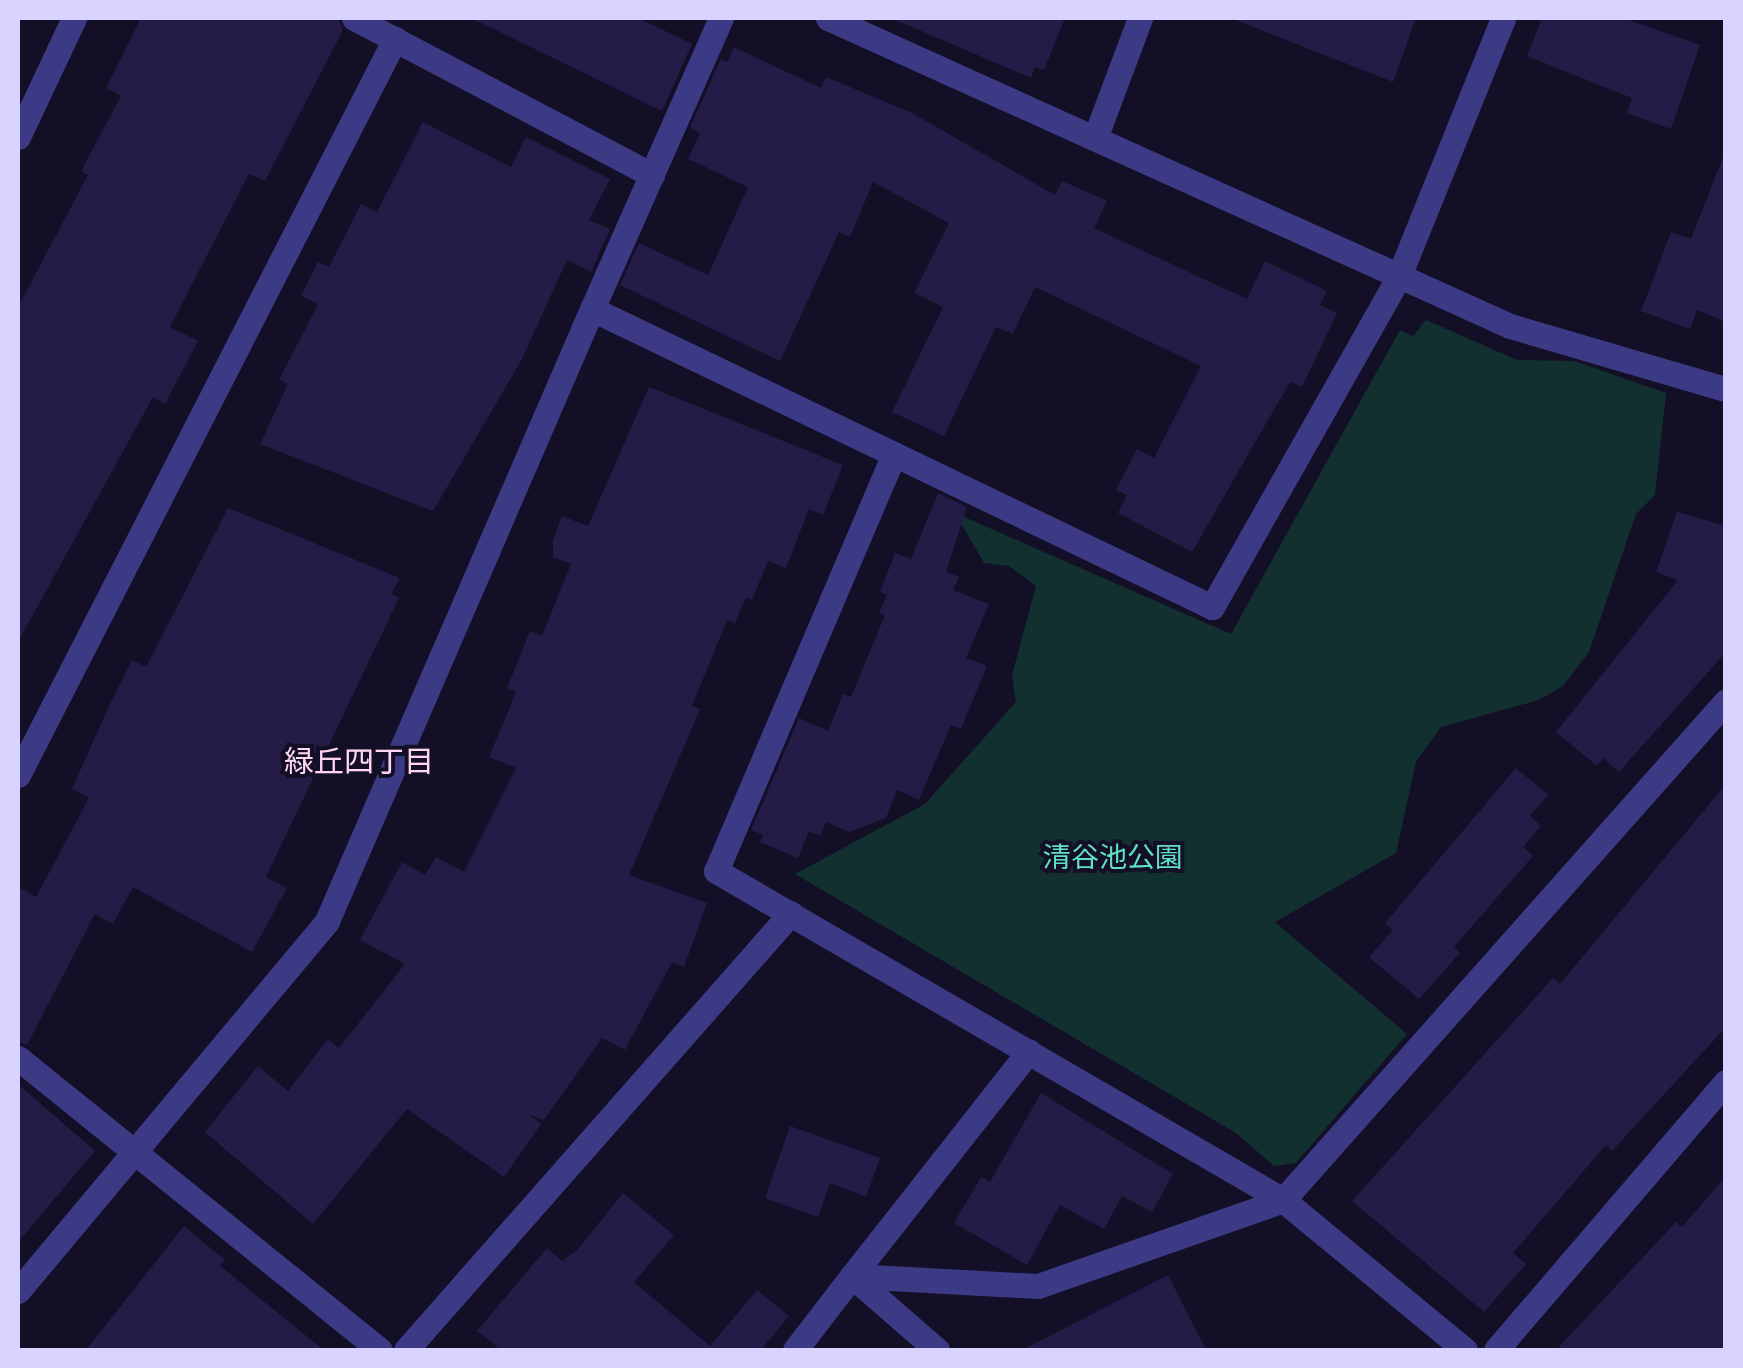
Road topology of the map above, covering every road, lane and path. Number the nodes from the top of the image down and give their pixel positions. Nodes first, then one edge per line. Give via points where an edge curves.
1 (74, 18) edge
2 (354, 18) edge
3 (721, 18) edge
4 (828, 18) edge
5 (1140, 18) edge
6 (1503, 18) edge
7 (394, 39) junction
8 (18, 137) edge
9 (1095, 138) junction
10 (652, 174) junction
11 (1399, 276) junction
12 (592, 309) junction
13 (1726, 388) edge
14 (894, 454) junction
15 (1726, 700) edge
16 (18, 775) edge
17 (791, 913) junction
18 (1029, 1051) junction
19 (18, 1058) edge
20 (1726, 1082) edge
21 (136, 1153) junction
22 (1284, 1200) junction
23 (852, 1276) junction
24 (18, 1291) edge
25 (380, 1350) edge
26 (406, 1350) edge
27 (795, 1350) edge
28 (937, 1350) edge
29 (1465, 1350) edge
30 (1496, 1350) edge

1 - 8 street
2 - 7 street
3 - 10 street
4 - 9 street
5 - 9 street
6 - 11 street
7 - 10 street
7 - 16 street
9 - 11 street
10 - 12 street
11 - 13 street via 1510,326
11 - 14 street via 1212,607
12 - 14 street
12 - 21 street via 327,921
14 - 17 street via 716,870
15 - 22 street
17 - 18 street
17 - 26 street
18 - 22 street
18 - 23 street
19 - 21 street
20 - 30 street
21 - 24 street
21 - 25 street
22 - 23 street via 1038,1286
22 - 29 street
23 - 27 street
23 - 28 street

